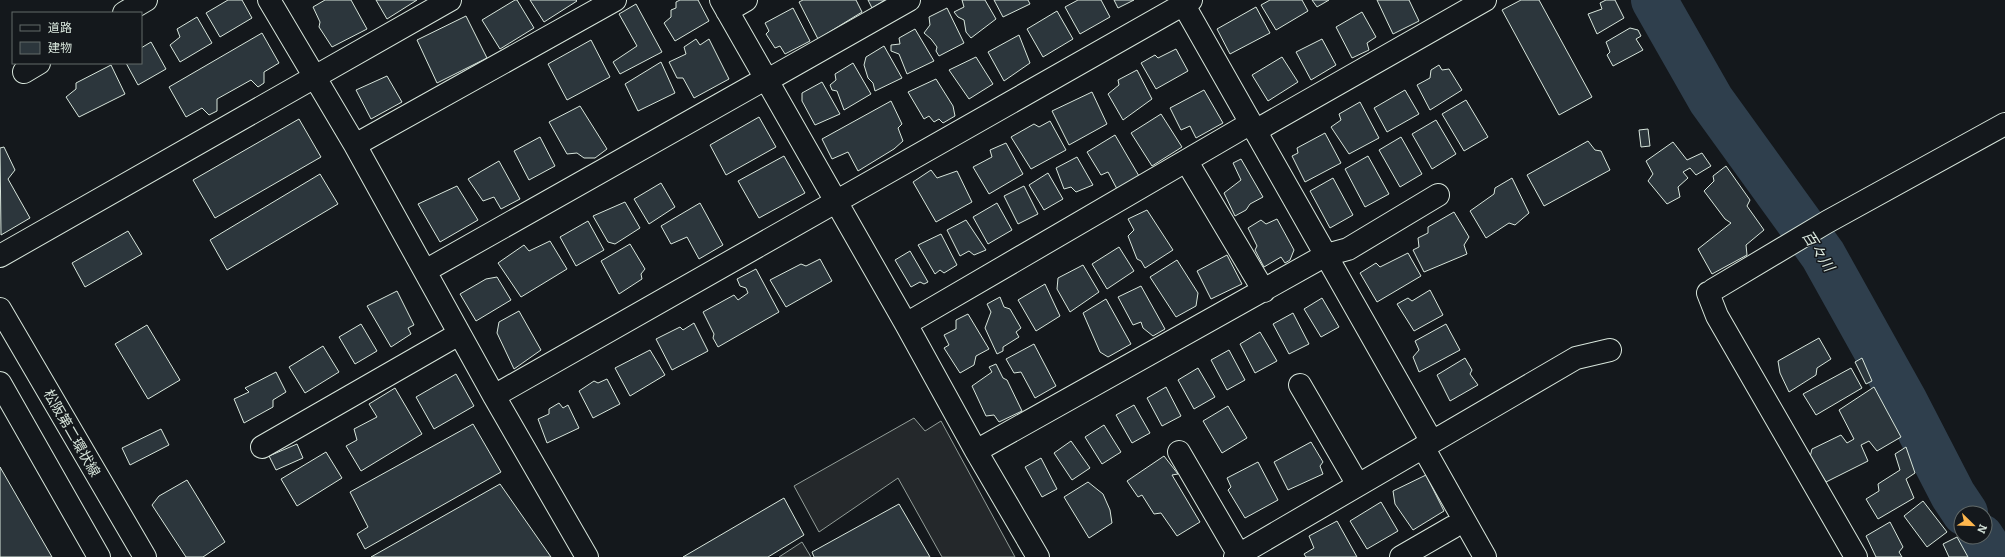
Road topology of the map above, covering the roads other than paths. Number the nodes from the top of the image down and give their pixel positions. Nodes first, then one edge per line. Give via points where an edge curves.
1 (146, 0) edge
2 (269, 0) edge
3 (615, 0) edge
4 (746, 0) edge
5 (909, 0) edge
6 (1485, 0) edge
7 (444, 1) edge
8 (1185, 1) edge
9 (724, 5) edge
10 (126, 12) edge
11 (315, 77) junction
12 (766, 80) junction
13 (2005, 124) edge
14 (1253, 127) junction
15 (355, 144) junction
16 (1187, 162) junction
17 (1438, 195) dead end
18 (836, 202) junction
19 (1326, 255) junction
20 (0, 256) edge
21 (425, 271) junction
22 (1264, 291) junction
23 (0, 309) edge
24 (906, 324) junction
25 (459, 334) junction
26 (1610, 350) dead end
27 (0, 383) edge
28 (1300, 384) dead end
29 (494, 396) junction
30 (1427, 444) junction
31 (262, 447) dead end
32 (976, 451) junction
33 (1179, 452) dead end
34 (1358, 485) junction
35 (1453, 527) dead end
36 (1237, 556) edge
37 (100, 557) edge
38 (145, 557) edge
39 (587, 557) edge
40 (1038, 557) edge
41 (1401, 557) edge
42 (1485, 557) edge
43 (1856, 557) edge

1 - 10 street
2 - 11 street
3 - 15 street
4 - 9 street
5 - 12 street
6 - 14 street
7 - 11 street
8 - 14 street
8 - 18 street
9 - 12 street
11 - 15 street
11 - 20 street
12 - 18 street
12 - 21 street
13 - 43 street via 1828,222 1710,292 1717,316
14 - 16 street
14 - 19 street
15 - 21 street
16 - 22 street
16 - 24 street
17 - 19 street via 1348,249
18 - 24 street
18 - 29 street
19 - 22 street
19 - 30 street
21 - 25 street
22 - 32 street
23 - 38 street, 松阪第二環状線
24 - 32 street
25 - 29 street
25 - 31 street
26 - 30 street via 1576,358
27 - 37 street
28 - 34 street
29 - 39 street
30 - 34 street
30 - 42 street
32 - 40 street
33 - 36 street
34 - 36 street
35 - 41 street

